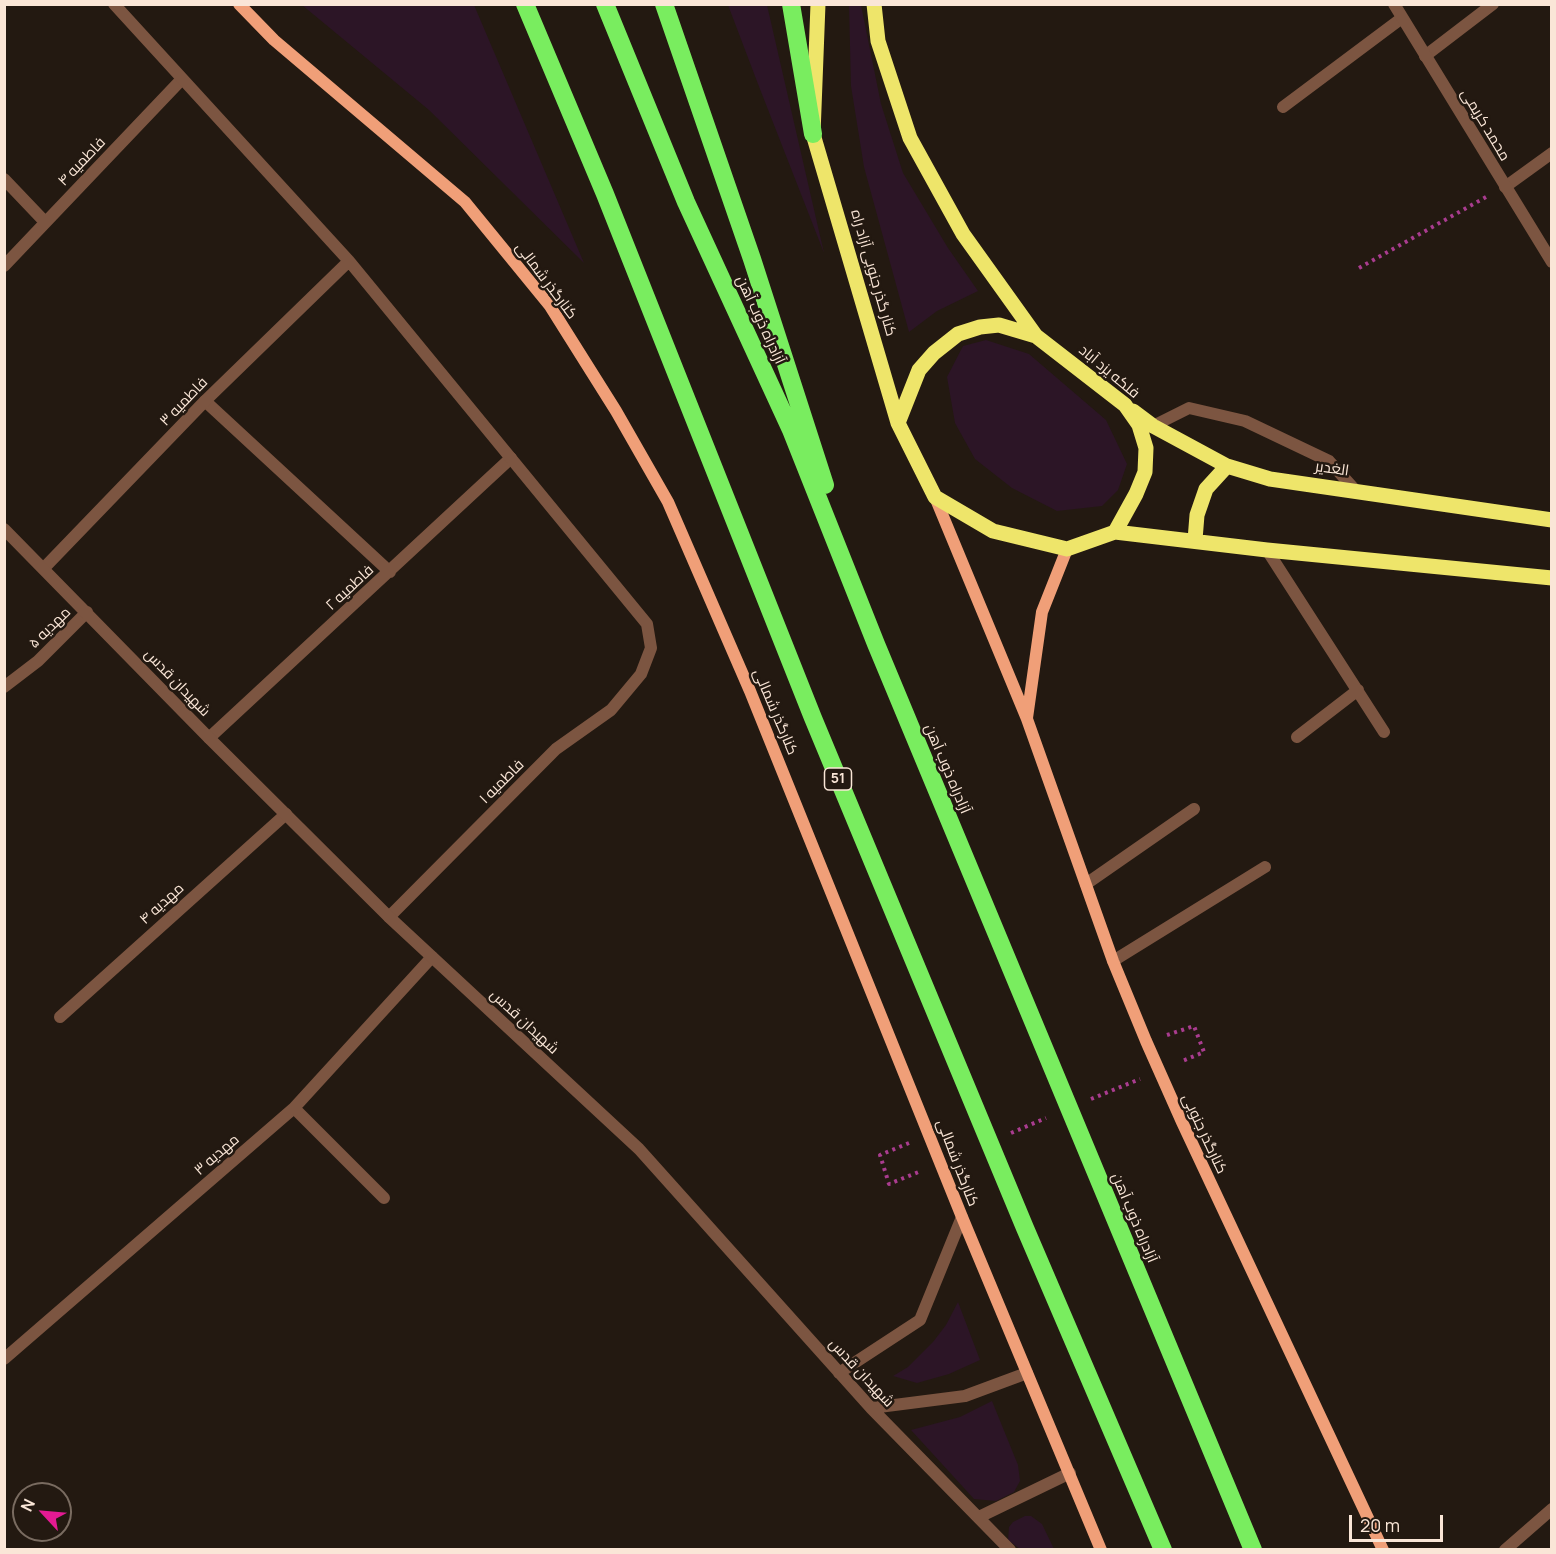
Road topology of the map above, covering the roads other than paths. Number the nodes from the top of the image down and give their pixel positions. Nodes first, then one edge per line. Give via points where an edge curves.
1 (114, 4) edge
2 (239, 4) edge
3 (525, 4) edge
4 (605, 4) edge
5 (664, 4) edge
6 (791, 4) edge
7 (818, 4) edge
8 (874, 4) edge
9 (1394, 4) edge
10 (1493, 4) edge
11 (1402, 18) junction
12 (1425, 56) junction
13 (182, 80) junction
14 (1283, 107) dead end
15 (813, 134) junction
16 (1551, 153) edge
17 (4, 179) edge
18 (1505, 187) junction
19 (45, 222) junction
20 (349, 261) junction
21 (1551, 262) edge
22 (4, 266) edge
23 (1036, 336) junction
24 (205, 401) junction
25 (1125, 405) junction
26 (898, 423) junction
27 (1153, 426) junction
28 (511, 458) junction
29 (1227, 466) junction
30 (1356, 491) junction
31 (935, 497) junction
32 (1551, 520) edge
33 (4, 529) edge
34 (1115, 532) junction
35 (1195, 540) junction
36 (1067, 549) junction
37 (1267, 550) junction
38 (44, 568) junction
39 (390, 572) junction
40 (1551, 578) edge
41 (87, 612) junction
42 (876, 644) junction
43 (4, 687) edge
44 (1358, 690) junction
45 (1027, 719) junction
46 (1384, 732) dead end
47 (209, 738) junction
48 (1297, 738) dead end
49 (1194, 809) dead end
50 (286, 814) junction
51 (1265, 867) dead end
52 (1086, 884) junction
53 (389, 917) junction
54 (432, 957) junction
55 (1113, 961) junction
56 (60, 1017) dead end
57 (294, 1108) junction
58 (384, 1198) dead end
59 (962, 1217) junction
60 (4, 1359) edge
61 (839, 1373) junction
62 (1028, 1373) junction
63 (871, 1408) junction
64 (1070, 1473) junction
65 (1551, 1509) edge
66 (980, 1517) junction
67 (1010, 1550) edge
68 (1101, 1550) edge
69 (1163, 1550) edge
70 (1253, 1550) edge
71 (1383, 1550) edge
72 (1505, 1550) edge

1 - 13 street
2 - 59 main road, کنارگذر شمالی via 274,40 465,202 550,306 616,411 673,512 754,700
3 - 69 highway, 51 via 605,194 813,718
4 - 42 highway, آزادراه ذوب آهن via 686,202 791,430
5 - 42 highway via 748,248
6 - 15 highway
7 - 15 main road, کنار گذر جنوبی آزاد راه
8 - 23 main road via 879,41 910,138 963,234
9 - 11 street, محمد کریمی
10 - 12 street
11 - 12 street, محمد کریمی
11 - 14 street
12 - 18 street, محمد کریمی
13 - 19 street, فاطمیه ۴
13 - 20 street
15 - 26 main road, کنار گذر جنوبی آزاد راه
16 - 18 street
17 - 19 street
18 - 21 street, محمد کریمی
19 - 22 street, فاطمیه ۴
20 - 24 street, فاطمیه ۳
20 - 28 street
23 - 25 main road, فلکه یزد آباد
23 - 26 main road, فلکه یزد آباد via 999,325 958,334 919,370
24 - 38 street, فاطمیه ۳
24 - 39 street
25 - 27 main road, الغدیر
25 - 34 main road, فلکه یزد آباد via 1139,425 1146,448 1145,472
26 - 31 main road
27 - 29 main road, الغدیر
27 - 30 street via 1189,408 1245,421 1329,461
28 - 39 street, فاطمیه ۲
28 - 53 street, فاطمیه ۱ via 647,624 651,648 641,674 611,710 556,749
29 - 30 main road, الغدیر via 1270,478
29 - 35 main road via 1206,489 1197,515
30 - 32 main road, الغدیر
31 - 36 main road via 993,531
31 - 45 main road, کنارگذر جنوبی
33 - 38 street, شهیدان قدس
34 - 35 main road
34 - 36 main road
35 - 37 main road
36 - 45 main road via 1042,612
37 - 40 main road
37 - 44 street
38 - 41 street, شهیدان قدس
39 - 47 street, فاطمیه ۲
41 - 43 street, مهدیه ۵ via 38,661
41 - 47 street, شهیدان قدس
42 - 70 highway, آزادراه ذوب آهن
44 - 46 street
44 - 48 street
45 - 52 main road, کنارگذر جنوبی
47 - 50 street, شهیدان قدس
49 - 52 street
50 - 53 street, شهیدان قدس
50 - 56 street, مهدیه ۴
51 - 55 street
52 - 55 main road, کنارگذر جنوبی
53 - 54 street, شهیدان قدس
54 - 57 street, مهدیه ۳
54 - 61 street, شهیدان قدس via 639,1149
55 - 71 main road, کنارگذر جنوبی via 1186,1132
57 - 58 street
57 - 60 street, مهدیه ۳
59 - 61 street via 920,1320
59 - 62 main road, کنارگذر شمالی
61 - 63 street, شهیدان قدس
62 - 63 street via 965,1396
62 - 64 main road, کنارگذر شمالی
63 - 66 street, شهیدان قدس
64 - 66 street
64 - 68 main road, کنارگذر شمالی
65 - 72 street
66 - 67 street, شهیدان قدس

